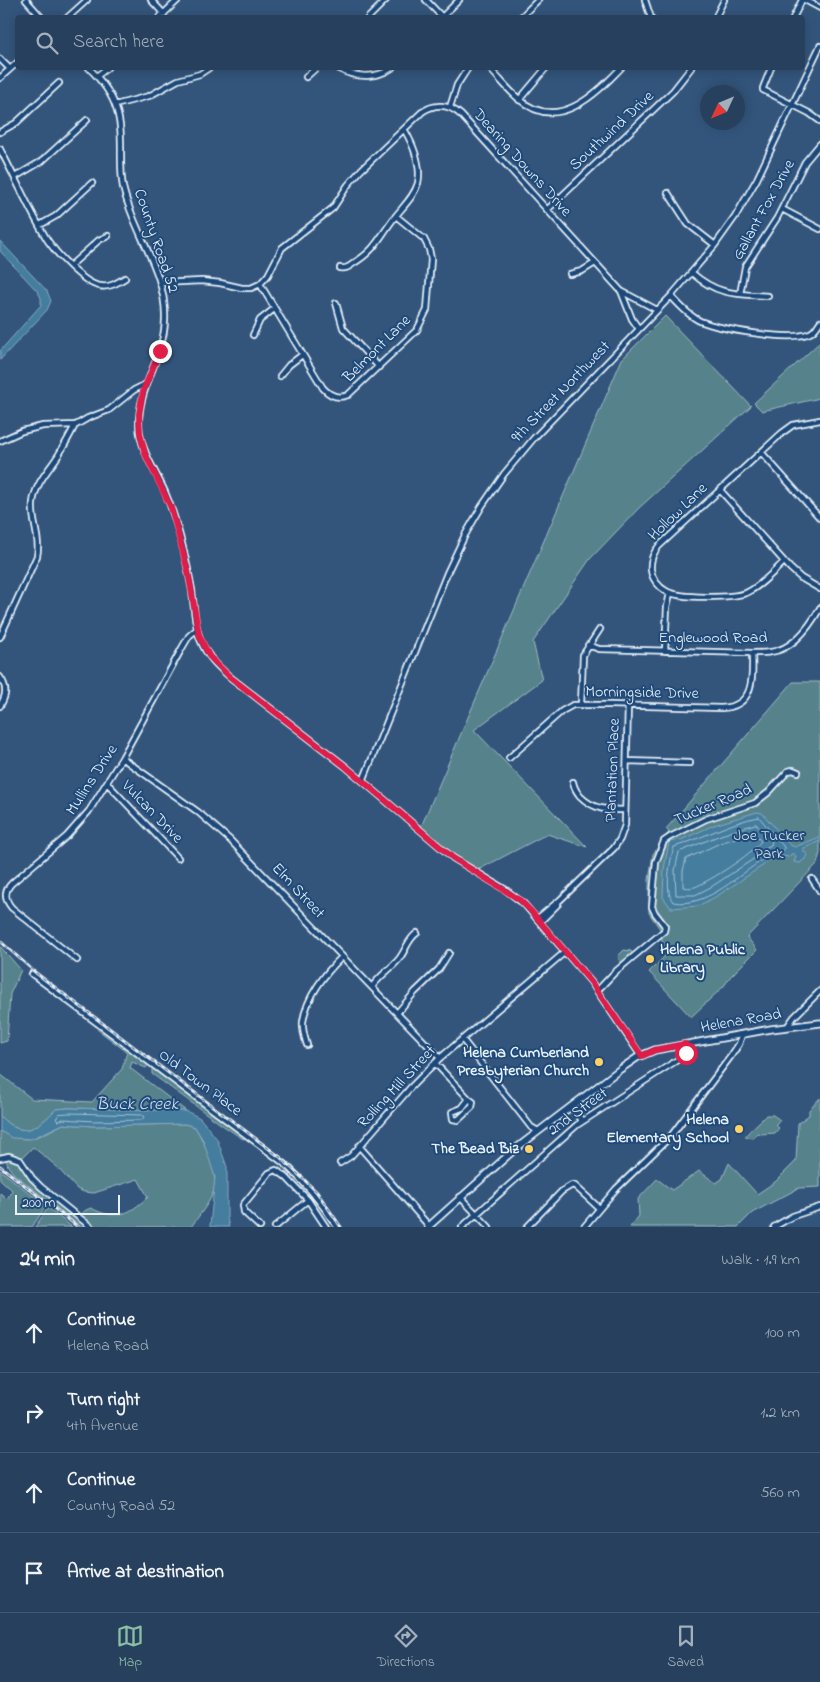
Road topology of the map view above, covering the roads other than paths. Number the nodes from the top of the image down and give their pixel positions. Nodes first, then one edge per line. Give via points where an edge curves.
1 (87, 0) edge
2 (151, 0) edge
3 (178, 0) edge
4 (386, 0) edge
5 (426, 0) edge
6 (459, 0) edge
7 (538, 0) edge
8 (645, 0) edge
9 (724, 0) edge
10 (804, 0) edge
11 (28, 1) edge
12 (820, 8) edge
13 (164, 14) joint
14 (40, 15) edge
15 (70, 15) edge
16 (371, 15) edge
17 (440, 15) edge
18 (444, 15) edge
19 (523, 15) edge
20 (650, 15) edge
21 (716, 15) edge
22 (795, 15) edge
23 (820, 46) edge
24 (0, 59) edge
25 (15, 65) edge
26 (10, 69) junction
27 (91, 70) edge
28 (104, 70) edge
29 (207, 70) edge
30 (314, 70) edge
31 (343, 70) edge
32 (388, 70) edge
33 (467, 70) edge
34 (491, 70) edge
35 (544, 70) edge
36 (619, 70) edge
37 (689, 70) edge
38 (770, 70) edge
39 (97, 76) junction
40 (306, 77) dead end
41 (0, 78) edge
42 (59, 83) dead end
43 (519, 100) junction
44 (115, 104) junction
45 (792, 105) junction
46 (450, 107) junction
47 (87, 120) dead end
48 (820, 121) edge
49 (404, 129) junction
50 (0, 132) edge
51 (820, 144) edge
52 (0, 148) edge
53 (15, 177) junction
54 (92, 183) dead end
55 (668, 193) dead end
56 (782, 209) junction
57 (547, 210) junction
58 (396, 216) junction
59 (40, 225) junction
60 (820, 229) edge
61 (108, 236) dead end
62 (715, 245) junction
63 (596, 264) junction
64 (70, 266) junction
65 (340, 268) dead end
66 (570, 274) dead end
67 (692, 274) junction
68 (125, 278) dead end
69 (160, 283) junction
70 (260, 284) junction
71 (621, 291) junction
72 (740, 294) junction
73 (671, 296) junction
74 (768, 296) dead end
75 (336, 303) dead end
76 (274, 309) junction
77 (657, 310) junction
78 (820, 322) edge
79 (639, 329) junction
80 (253, 335) dead end
81 (302, 355) junction
82 (379, 367) junction
83 (280, 376) dead end
84 (146, 384) junction
85 (820, 421) edge
86 (75, 425) junction
87 (0, 441) edge
88 (761, 452) junction
89 (720, 490) junction
90 (820, 518) edge
91 (784, 562) junction
92 (820, 589) edge
93 (670, 593) junction
94 (820, 608) edge
95 (197, 629) junction
96 (600, 629) dead end
97 (0, 637) edge
98 (588, 645) junction
99 (666, 651) junction
100 (752, 653) junction
101 (0, 677) edge
102 (581, 704) junction
103 (0, 706) edge
104 (628, 706) junction
105 (122, 758) junction
106 (509, 758) dead end
107 (626, 761) junction
108 (690, 763) dead end
109 (798, 772) dead end
110 (364, 781) junction
111 (573, 782) dead end
112 (107, 783) junction
113 (625, 810) junction
114 (178, 858) dead end
115 (812, 879) dead end
116 (820, 891) edge
117 (539, 920) junction
118 (417, 933) dead end
119 (565, 952) junction
120 (449, 953) dead end
121 (342, 957) junction
122 (77, 960) dead end
123 (32, 974) dead end
124 (372, 988) junction
125 (598, 991) junction
126 (820, 991) edge
127 (397, 1013) junction
128 (820, 1024) edge
129 (787, 1027) junction
130 (742, 1035) junction
131 (462, 1039) junction
132 (685, 1044) junction
133 (307, 1045) dead end
134 (642, 1056) junction
135 (440, 1058) junction
136 (436, 1063) junction
137 (469, 1099) junction
138 (572, 1106) junction
139 (582, 1121) junction
140 (531, 1127) junction
141 (538, 1131) junction
142 (527, 1140) junction
143 (359, 1146) junction
144 (0, 1158) edge
145 (340, 1163) dead end
146 (460, 1197) junction
147 (308, 1200) junction
148 (820, 1207) edge
149 (599, 1208) junction
150 (476, 1214) junction
151 (429, 1226) edge
152 (91, 1227) edge
153 (260, 1227) edge
154 (275, 1227) edge
155 (326, 1227) edge
156 (337, 1227) edge
157 (462, 1227) edge
158 (489, 1227) edge
159 (527, 1227) edge
160 (584, 1227) edge
161 (774, 1227) edge

1 - 15 street
2 - 13 street
3 - 13 street
4 - 16 street
5 - 17 street
6 - 18 street
7 - 19 street
8 - 20 street
9 - 21 street
10 - 12 street
10 - 22 street
11 - 14 street
23 - 45 street, 9th Street Northwest
24 - 26 street
25 - 26 street
26 - 41 street
27 - 39 street, County Road 52
28 - 39 street
29 - 44 street via 178,80 149,96
30 - 40 street
31 - 32 street via 371,75
33 - 46 street
34 - 43 street
35 - 43 street
36 - 43 street via 588,100 565,111 538,110
37 - 57 street, Southwind Drive via 673,91
38 - 45 street via 763,89
39 - 44 street, County Road 52
42 - 50 street via 16,123
44 - 69 street, County Road 52 via 120,124 125,194
45 - 48 street
45 - 62 street, 9th Street Northwest via 748,194
46 - 49 street, Dearing Downs Drive via 429,108
46 - 57 street, Dearing Downs Drive via 461,115
47 - 53 street via 42,161
49 - 58 street via 419,175 413,195
49 - 70 street, Dearing Downs Drive via 361,170 333,208 282,248
51 - 56 street, Gallant Fox Drive via 805,162
52 - 53 street
53 - 59 street
54 - 59 street via 56,216
55 - 62 street via 688,224
56 - 60 street
56 - 72 street, Gallant Fox Drive via 745,267
57 - 63 street, Dearing Downs Drive
58 - 65 street via 370,252 349,267
58 - 82 street, Belmont Lane via 424,239 429,249 429,302 417,330
59 - 64 street via 49,242
61 - 64 street
62 - 67 street, 9th Street Northwest
63 - 66 street
63 - 71 street, Dearing Downs Drive
64 - 68 street via 97,286 110,286
67 - 72 street via 714,289
67 - 73 street, 9th Street Northwest
69 - 70 street via 202,281 242,288
69 - 84 street, County Road 52 via 165,310 164,331 157,360
70 - 76 street, Belmont Lane
71 - 77 street, Dearing Downs Drive
71 - 79 street, Dearing Downs Drive
72 - 74 street
73 - 77 street, 9th Street Northwest
73 - 78 street via 699,321 734,330 801,335 811,332
75 - 82 street via 343,328
76 - 80 street via 260,320
76 - 81 street, Belmont Lane
77 - 79 street, 9th Street Northwest
79 - 110 street, 9th Street Northwest via 518,456 479,510 447,573
81 - 82 street, Belmont Lane via 324,390 336,397 351,394
81 - 83 street
84 - 86 street via 110,410
84 - 95 street, County Road 52 via 139,414 141,440 176,525
85 - 88 street, Hollow Lane via 790,426
86 - 87 street via 44,426
86 - 97 street via 37,488 33,514 37,556
88 - 89 street, Hollow Lane
88 - 90 street
89 - 91 street
89 - 93 street, Hollow Lane via 653,554 652,576
91 - 92 street via 801,578
91 - 93 street via 746,593 702,596
93 - 99 street
94 - 100 street, Englewood Road via 787,646 772,652
95 - 105 street, Mullins Drive via 182,648
95 - 110 street, County Road 52 via 206,652 219,668
96 - 98 street
98 - 99 street, Englewood Road via 599,649
98 - 102 street via 582,658
99 - 100 street, Englewood Road
100 - 104 street, Morningside Drive via 750,690 734,706
101 - 103 street via 6,692
102 - 104 street, Morningside Drive
102 - 106 street, Morningside Drive via 562,711
104 - 107 street, Plantation Place
105 - 112 street, Mullins Drive
105 - 121 street, Elm Street via 222,832
107 - 108 street
107 - 113 street, Plantation Place
109 - 125 street, Tucker Road via 788,771 755,802 706,819 664,841 656,862 652,907 665,926 664,931 614,973
110 - 117 street, County Road 52 via 446,853 511,894
111 - 113 street via 576,790 591,805 603,810
112 - 114 street, Vulcan Drive
112 - 122 street, Mullins Drive via 74,829 12,882 3,894 12,908
113 - 117 street, Plantation Place via 625,825 618,844
115 - 116 street
117 - 119 street, County Road 52
118 - 124 street via 399,959
119 - 125 street, County Road 52
119 - 131 street, Rolling Mill Street
120 - 127 street via 439,969
121 - 124 street, Elm Street
121 - 133 street via 328,969 307,1006 303,1028
123 - 156 street, Old Town Place via 285,1164 310,1189
124 - 127 street, Elm Street
125 - 134 street, County Road 52
126 - 129 street
127 - 135 street, Elm Street
128 - 129 main road, Helena Road
129 - 130 main road, Helena Road
130 - 132 main road, Helena Road
130 - 149 street via 734,1051 671,1136
131 - 135 street, Rolling Mill Street
131 - 140 street
132 - 134 main road, Helena Road
132 - 139 street, 2nd Street via 685,1055
134 - 138 main road, Helena Road
135 - 136 street, Rolling Mill Street
136 - 137 street
136 - 143 street, Rolling Mill Street
137 - 137 street via 473,1102 472,1107 458,1120 453,1119 452,1112 462,1108
138 - 139 street
138 - 141 main road, Helena Road
139 - 150 street, 2nd Street
140 - 141 street
140 - 142 street
141 - 142 main road, Helena Road
142 - 146 main road, Helena Road
143 - 145 street, Rolling Mill Street
143 - 151 street
144 - 152 street via 9,1156 20,1160 41,1187
146 - 150 street
146 - 151 main road, Helena Road
147 - 153 street via 280,1172 271,1171 243,1205 244,1212
147 - 154 street
147 - 155 street
148 - 161 street via 793,1216
149 - 159 street via 570,1185
149 - 160 street
150 - 157 street, 2nd Street
150 - 158 street

